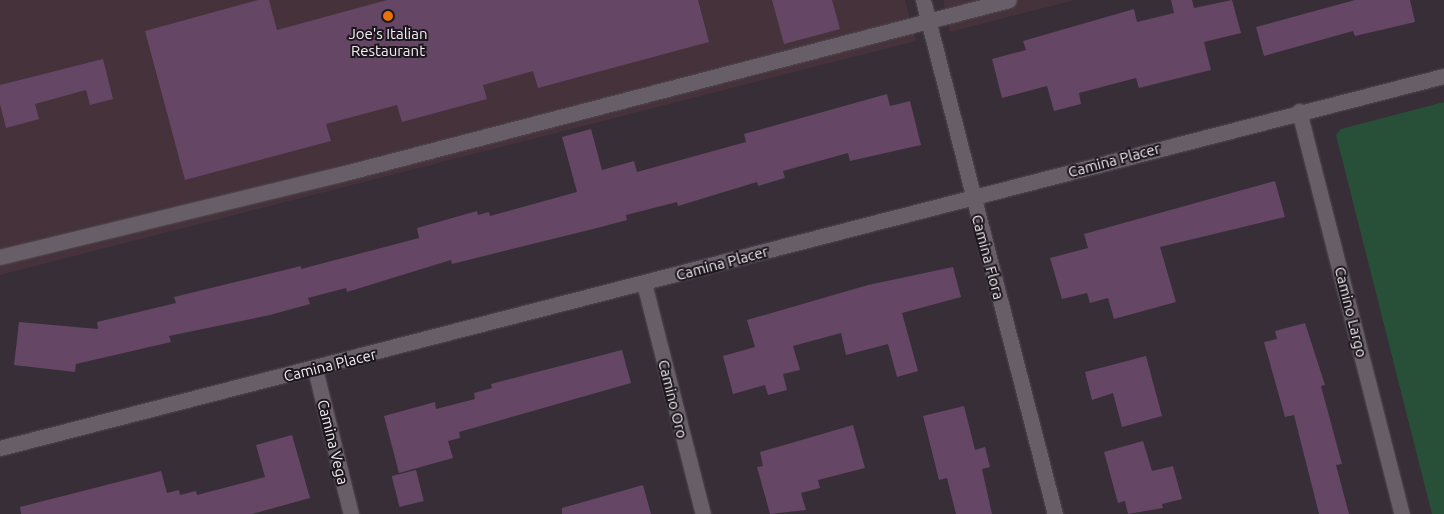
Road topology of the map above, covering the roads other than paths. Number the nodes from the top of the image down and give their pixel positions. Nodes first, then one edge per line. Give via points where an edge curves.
1 (923, 0) edge
2 (1010, 0) edge
3 (928, 21) junction
4 (1444, 76) edge
5 (1299, 111) junction
6 (972, 197) junction
7 (0, 257) edge
8 (644, 284) junction
9 (315, 369) junction
10 (0, 448) edge
11 (351, 514) edge
12 (702, 514) edge
13 (1055, 514) edge
14 (1402, 514) edge

1 - 3 street, Camina Flora
2 - 3 street
3 - 6 street, Camina Flora
3 - 7 street via 341,174
4 - 5 street, Camina Placer
5 - 6 street, Camina Placer
5 - 14 street, Camino Largo
6 - 8 street, Camina Placer
6 - 13 street, Camina Flora
8 - 9 street, Camina Placer
8 - 12 street, Camino Oro
9 - 10 street, Camina Placer
9 - 11 street, Camina Vega

